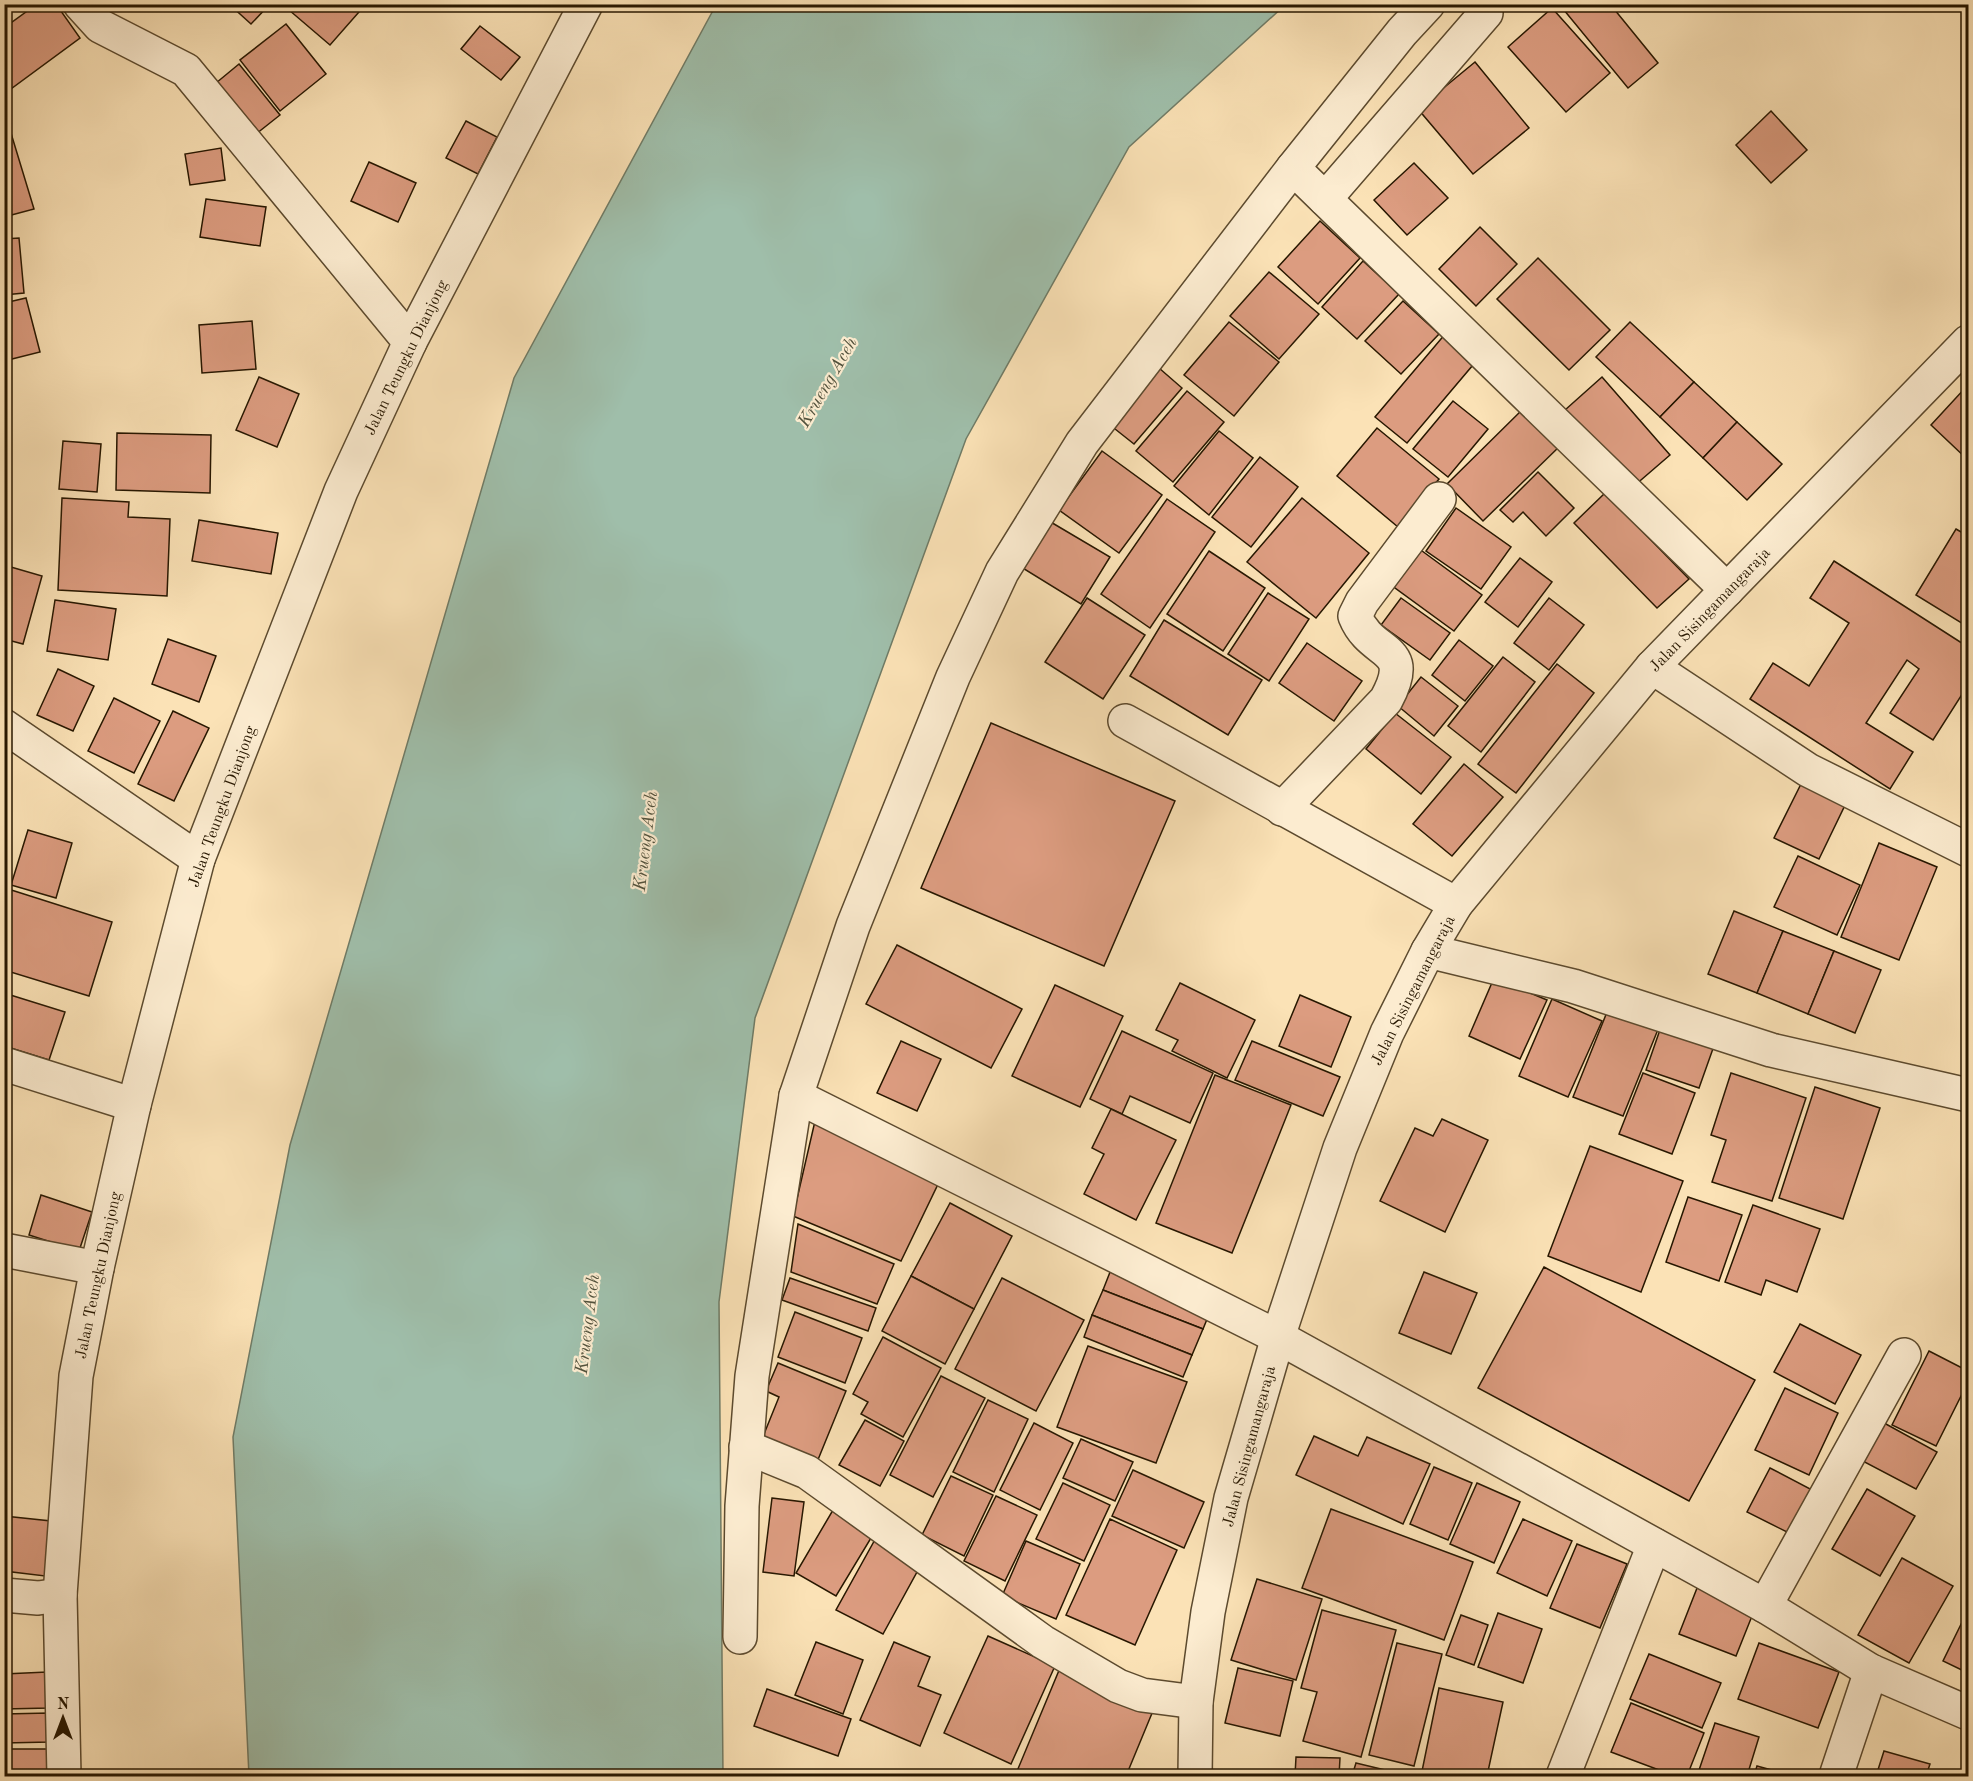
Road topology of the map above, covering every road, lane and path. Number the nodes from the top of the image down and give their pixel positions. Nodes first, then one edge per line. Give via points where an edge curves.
1 (80, 4) edge
2 (586, 4) edge
3 (1428, 4) edge
4 (1486, 13) dead end
5 (1293, 168) junction
6 (1325, 199) junction
7 (410, 342) junction
8 (1968, 342) edge
9 (1439, 499) dead end
10 (1727, 590) junction
11 (1652, 667) junction
12 (1125, 720) dead end
13 (4, 726) edge
14 (1282, 809) junction
15 (1968, 850) edge
16 (198, 859) junction
17 (1456, 904) junction
18 (1428, 951) junction
19 (4, 1064) edge
20 (1968, 1095) edge
21 (796, 1096) junction
22 (134, 1105) junction
23 (4, 1250) edge
24 (97, 1268) junction
25 (1278, 1337) junction
26 (1904, 1355) dead end
27 (746, 1447) junction
28 (1654, 1545) junction
29 (4, 1595) edge
30 (60, 1595) junction
31 (1765, 1606) junction
32 (740, 1637) dead end
33 (1871, 1671) junction
34 (1196, 1702) junction
35 (1968, 1713) edge
36 (64, 1776) edge
37 (1195, 1776) edge
38 (1563, 1776) edge
39 (1836, 1776) edge

1 - 7 street via 100,26 186,70
2 - 7 street, Jalan Teungku Dianjong
3 - 5 street
4 - 6 street
5 - 6 street
5 - 21 street via 1082,443 1002,572 953,677 853,926
6 - 10 street
7 - 16 street, Jalan Teungku Dianjong via 341,491
8 - 10 street, Jalan Sisingamangaraja
9 - 14 street via 1355,616 1360,629 1395,659 1395,684 1386,700
10 - 11 street, Jalan Sisingamangaraja
11 - 15 street via 1808,770
11 - 17 street, Jalan Sisingamangaraja
12 - 14 street
13 - 16 street
14 - 17 street
16 - 22 street, Jalan Teungku Dianjong
17 - 18 street, Jalan Sisingamangaraja
18 - 20 street via 1573,986 1771,1050
18 - 25 street, Jalan Sisingamangaraja via 1387,1032 1340,1148
19 - 22 street
21 - 25 street
21 - 27 street via 752,1377
22 - 24 street, Jalan Teungku Dianjong
23 - 24 street
24 - 30 street, Jalan Teungku Dianjong via 76,1377
25 - 28 street
25 - 34 street, Jalan Sisingamangaraja via 1231,1498 1208,1612
26 - 31 street
27 - 32 street
27 - 34 street via 807,1472 1043,1642 1118,1686 1142,1695
28 - 31 street
28 - 38 street
29 - 30 street
30 - 36 street, Jalan Teungku Dianjong
31 - 33 street
33 - 35 street
33 - 39 street
34 - 37 street, Jalan Sisingamangaraja

